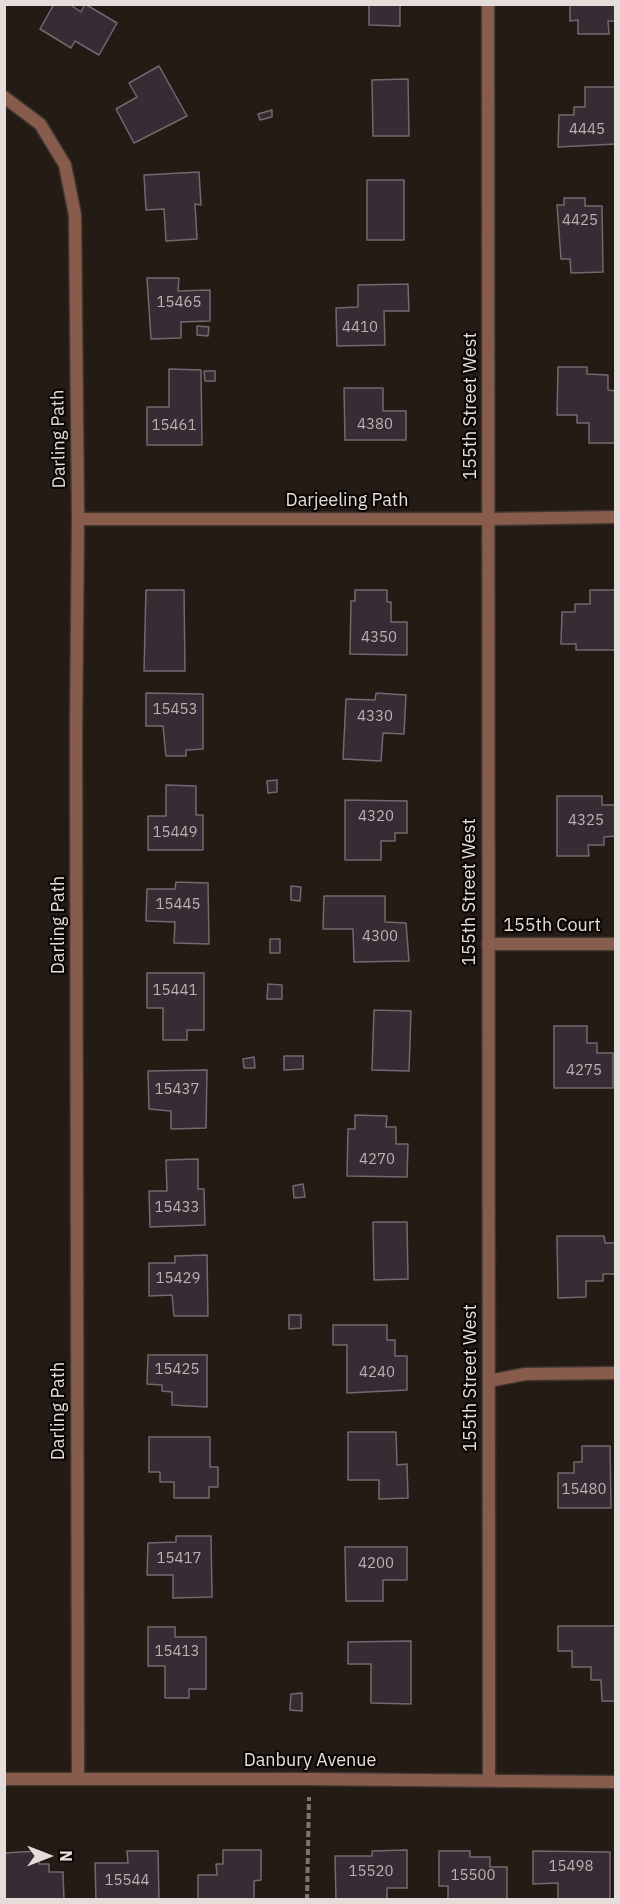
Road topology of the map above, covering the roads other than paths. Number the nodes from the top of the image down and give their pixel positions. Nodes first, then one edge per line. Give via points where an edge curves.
1 (488, 4) edge
2 (4, 97) edge
3 (615, 517) edge
4 (78, 519) junction
5 (489, 519) junction
6 (488, 944) junction
7 (615, 944) edge
8 (615, 1373) edge
9 (489, 1381) junction
10 (4, 1779) edge
11 (78, 1779) junction
12 (489, 1780) junction
13 (615, 1782) edge

1 - 5 street, 155th Street West
2 - 4 street, Darling Path via 40,124 65,165 75,215
3 - 5 street, Darjeeling Path
4 - 5 street, Darjeeling Path
4 - 11 street, Darling Path
5 - 6 street, 155th Street West
6 - 7 street, 155th Court
6 - 9 street, 155th Street West
8 - 9 street via 525,1374
9 - 12 street, 155th Street West
10 - 11 street, Danbury Avenue
11 - 12 street, Danbury Avenue
12 - 13 street, Danbury Avenue

